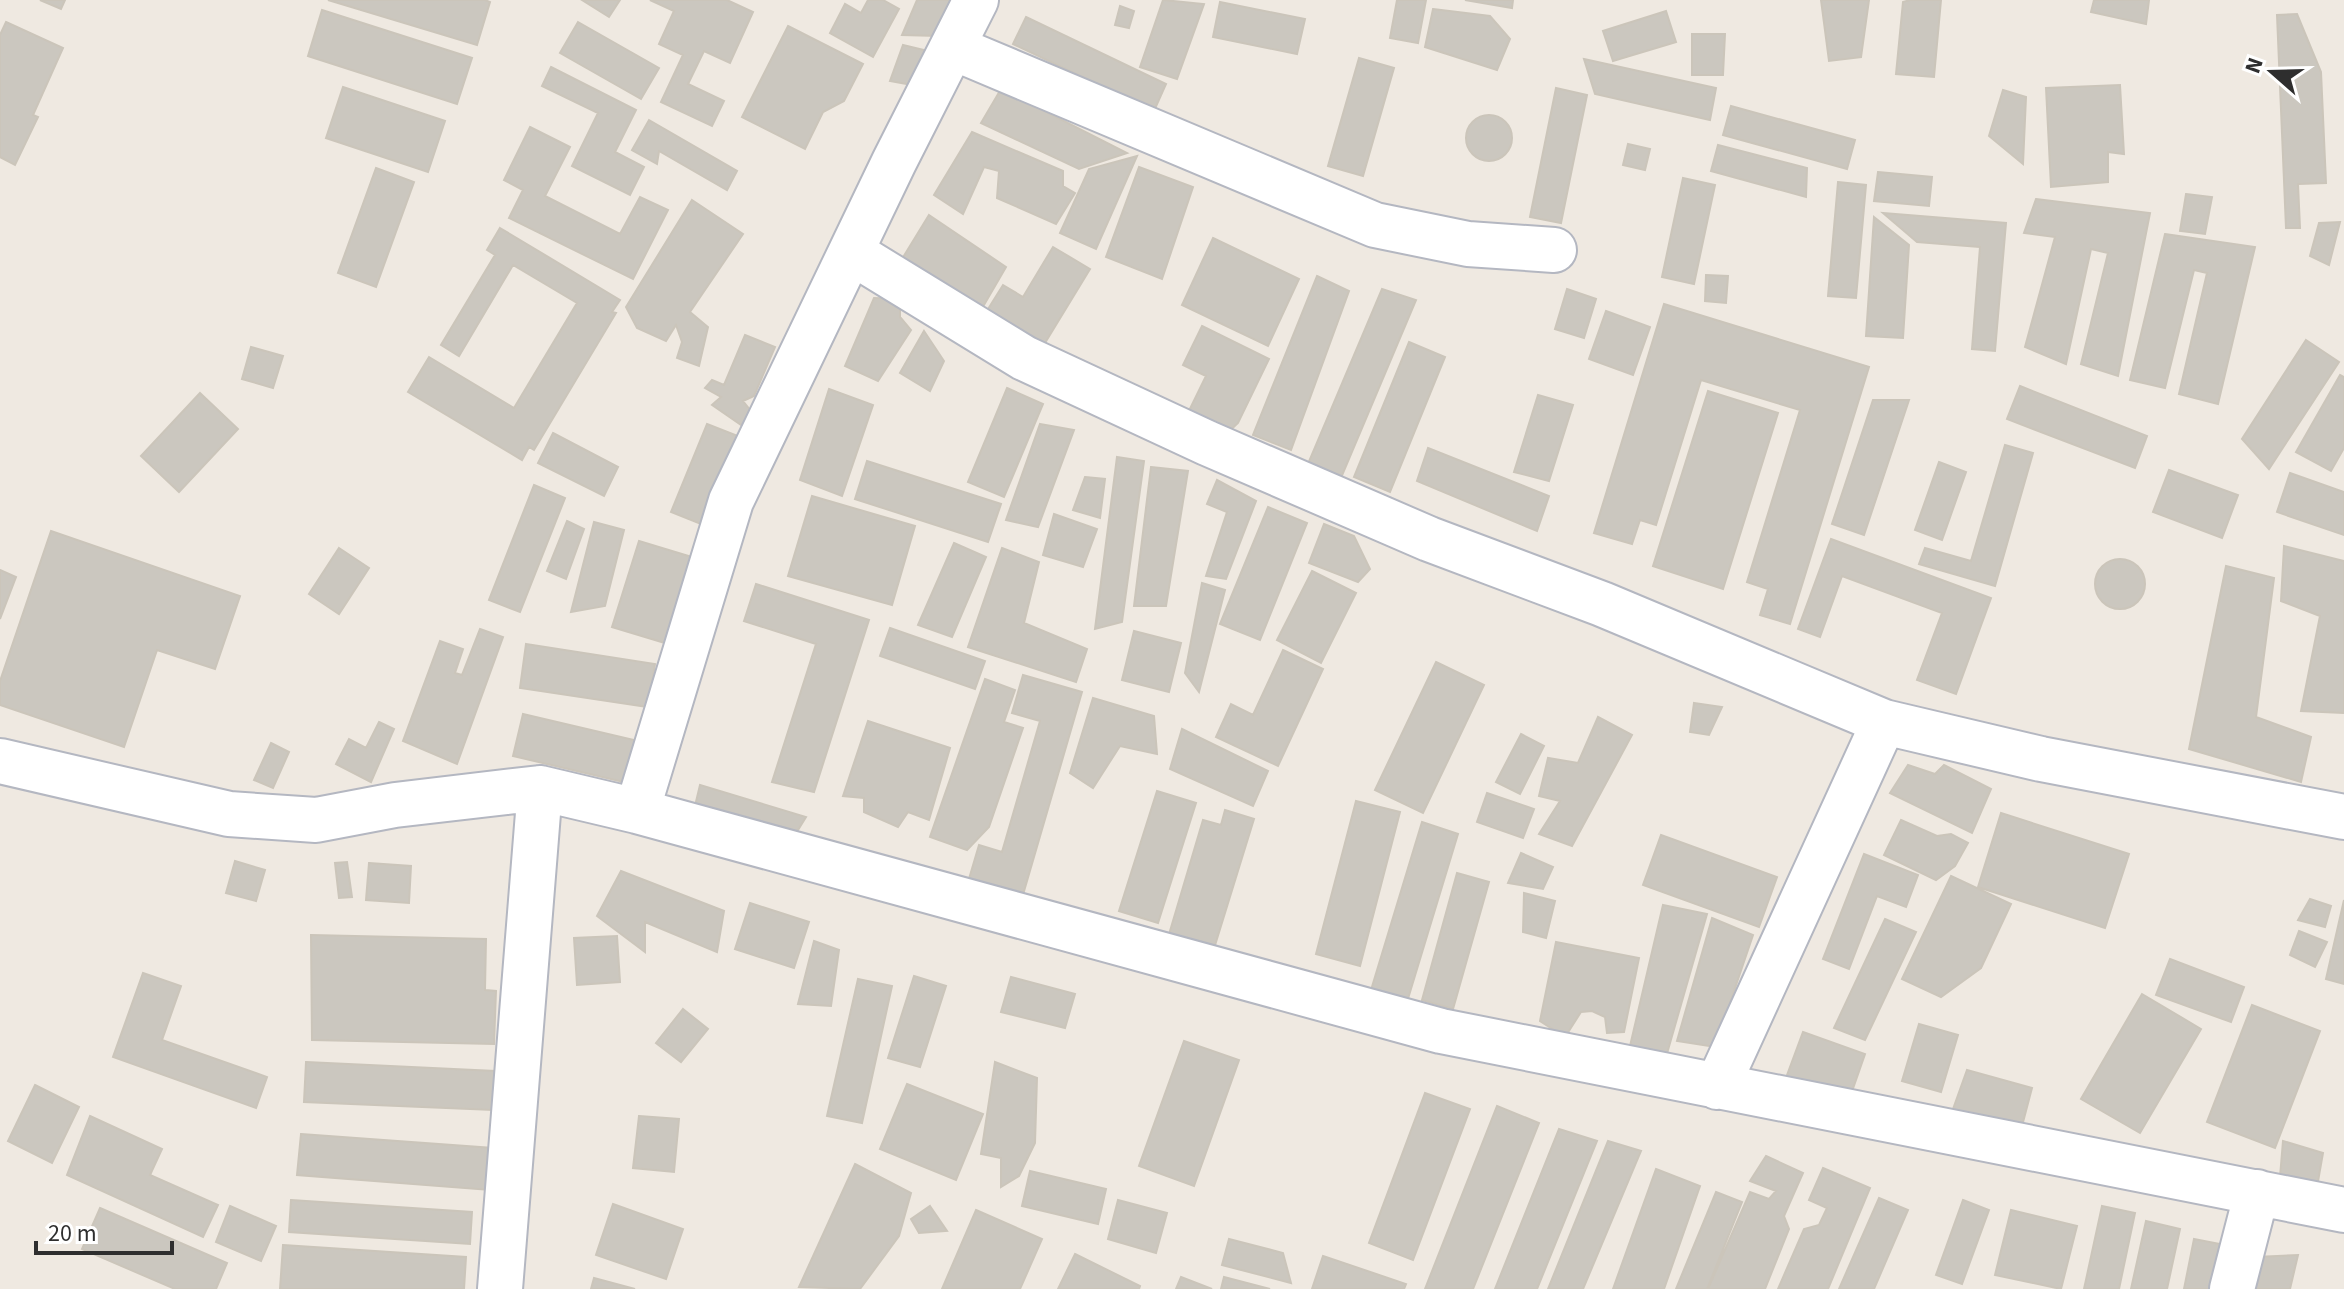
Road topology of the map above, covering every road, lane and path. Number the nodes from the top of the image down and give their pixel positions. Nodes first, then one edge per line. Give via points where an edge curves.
1 (976, 0) edge
2 (954, 48) junction
3 (1554, 250) dead end
4 (851, 252) junction
5 (1884, 722) junction
6 (0, 761) edge
7 (540, 788) junction
8 (637, 811) junction
9 (2344, 817) edge
10 (1717, 1087) junction
11 (2257, 1192) junction
12 (2344, 1210) edge
13 (500, 1289) edge
14 (2232, 1289) edge

1 - 2 street
2 - 3 street via 1375,225 1468,244
2 - 4 street
4 - 5 street via 1024,358 1207,443 1429,539 1602,604
4 - 8 street via 731,501
5 - 9 street via 2041,759
5 - 10 street
6 - 7 street via 229,814 316,820
7 - 8 street
7 - 13 street
8 - 10 street via 1441,1031
10 - 11 street
11 - 12 street
11 - 14 street

